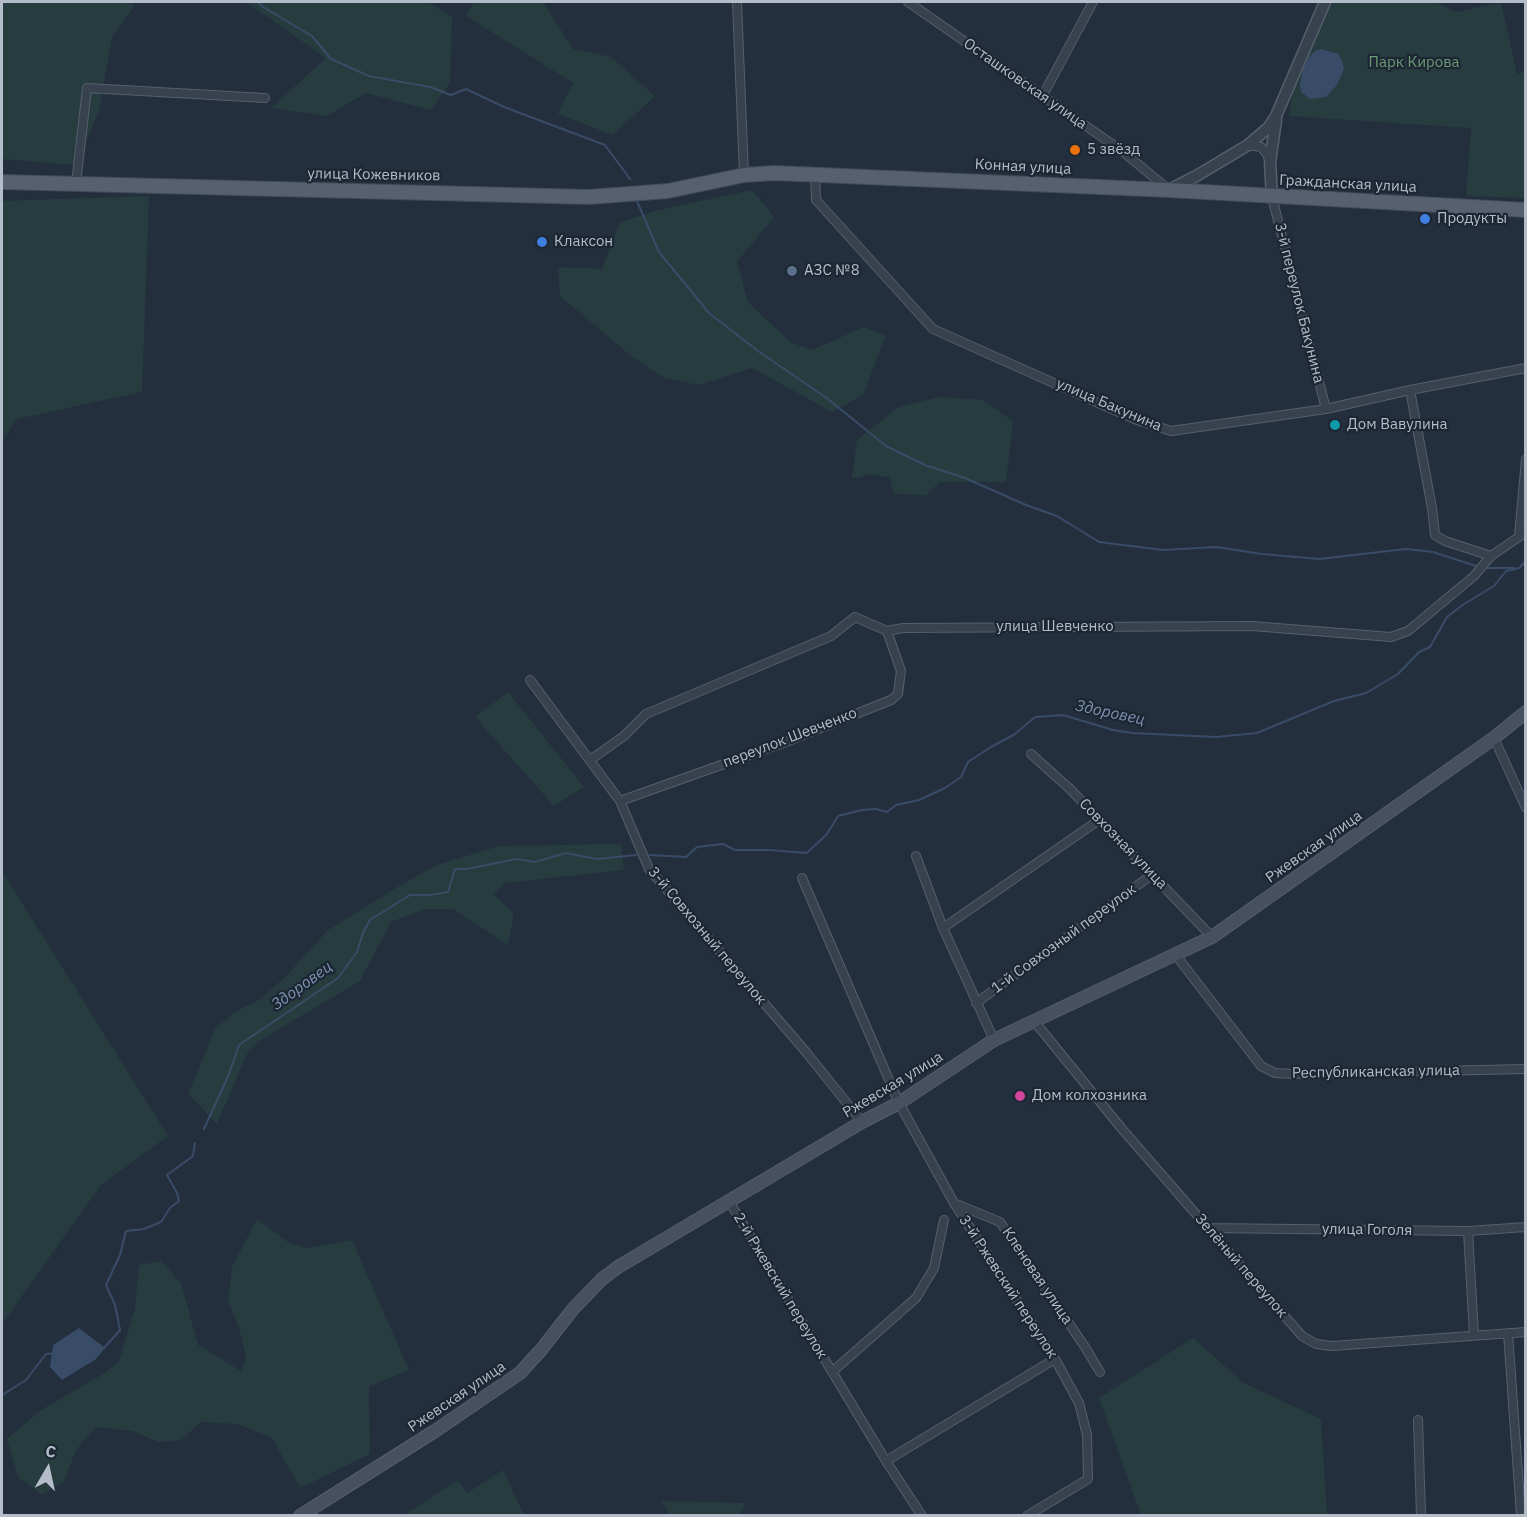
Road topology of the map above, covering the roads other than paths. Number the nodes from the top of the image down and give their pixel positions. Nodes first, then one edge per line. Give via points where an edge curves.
1 (737, 2) edge
2 (908, 2) edge
3 (1093, 2) edge
4 (1325, 2) edge
5 (1043, 96) junction
6 (265, 98) dead end
7 (1276, 116) junction
8 (1248, 145) junction
9 (1270, 162) junction
10 (744, 175) junction
11 (815, 175) junction
12 (1198, 176) junction
13 (2, 182) edge
14 (76, 184) junction
15 (1169, 190) junction
16 (1203, 192) junction
17 (1272, 197) junction
18 (1526, 210) edge
19 (1526, 368) edge
20 (1410, 390) junction
21 (1326, 409) junction
22 (1526, 459) edge
23 (1522, 534) edge
24 (1491, 556) junction
25 (887, 631) junction
26 (530, 680) dead end
27 (1526, 712) edge
28 (1494, 738) junction
29 (1031, 754) dead end
30 (590, 760) junction
31 (620, 801) junction
32 (1526, 808) edge
33 (1099, 820) junction
34 (916, 856) dead end
35 (1153, 874) junction
36 (802, 878) dead end
37 (944, 928) junction
38 (1212, 937) junction
39 (1175, 954) junction
40 (976, 1003) junction
41 (1034, 1022) junction
42 (994, 1040) junction
43 (1526, 1069) edge
44 (899, 1103) junction
45 (862, 1122) junction
46 (729, 1201) junction
47 (954, 1203) junction
48 (944, 1220) dead end
49 (1526, 1227) edge
50 (1209, 1228) junction
51 (1468, 1231) junction
52 (1526, 1332) edge
53 (1508, 1333) junction
54 (1474, 1335) junction
55 (1055, 1359) junction
56 (832, 1372) junction
57 (1100, 1372) dead end
58 (1418, 1420) dead end
59 (886, 1461) junction
60 (300, 1515) edge
61 (922, 1515) edge
62 (1027, 1515) edge
63 (1421, 1515) edge
64 (1521, 1515) edge

1 - 10 street
2 - 5 street, Осташковская улица
3 - 5 street
4 - 7 street, Конная улица
5 - 15 street, Осташковская улица
6 - 14 street via 87,88
7 - 8 street, Конная улица via 1264,133
7 - 9 street, Конная улица
8 - 9 street via 1264,150
8 - 12 street, Конная улица
9 - 17 street, Конная улица
10 - 11 main road, Конная улица
10 - 14 main road, улица Кожевников via 668,191 589,197
11 - 15 main road, Конная улица
11 - 21 street, улица Бакунина via 816,200 933,329 1134,419 1171,431
12 - 15 street, Конная улица
12 - 16 street
13 - 14 main road, улица Кожевников
15 - 16 main road, Гражданская улица
16 - 17 main road, Гражданская улица
17 - 18 main road, Гражданская улица
17 - 21 street, 3-й переулок Бакунина
19 - 20 street, улица Бакунина
20 - 21 street, улица Бакунина
20 - 24 street via 1435,535
22 - 23 street
23 - 24 street, улица Шевченко
24 - 25 street, улица Шевченко via 1474,576 1408,631 1391,637 1252,626
25 - 30 street via 855,616 831,636 646,714 624,736
25 - 31 street, переулок Шевченко via 901,671 898,694 891,700
26 - 30 street, 3-й Совхозный переулок
27 - 28 main road, Ржевская улица
28 - 32 street
28 - 38 main road, Ржевская улица
29 - 33 street, Совхозная улица
30 - 31 street, 3-й Совхозный переулок
31 - 45 street, 3-й Совхозный переулок via 649,869
33 - 35 street, Совхозная улица
33 - 37 street
34 - 37 street
35 - 38 street, Совхозная улица
35 - 40 street, 1-й Совхозный переулок
36 - 44 street
37 - 40 street
38 - 39 main road, Ржевская улица
39 - 41 main road, Ржевская улица
39 - 43 street, Республиканская улица via 1261,1066 1275,1073
40 - 42 street
41 - 42 main road, Ржевская улица
41 - 50 street, Зелёный переулок
42 - 44 main road, Ржевская улица
44 - 45 main road, Ржевская улица
44 - 47 street, 3-й Ржевский переулок
45 - 46 main road, Ржевская улица
46 - 56 street, 2-й Ржевский переулок
46 - 60 main road, Ржевская улица via 602,1279 520,1373
47 - 55 street, 3-й Ржевский переулок
47 - 57 street, Кленовая улица via 1000,1222
48 - 56 street, 2-й Ржевский переулок via 934,1268 916,1298
49 - 51 street, улица Гоголя
50 - 51 street, улица Гоголя
50 - 54 street, Зелёный переулок via 1302,1336 1316,1344 1353,1346
51 - 54 street
52 - 53 street, Зелёный переулок
53 - 54 street, Зелёный переулок
53 - 64 street
55 - 59 street
55 - 62 street, 3-й Ржевский переулок via 1078,1402 1087,1436 1088,1479
56 - 59 street, 2-й Ржевский переулок
58 - 63 street
59 - 61 street, 2-й Ржевский переулок

